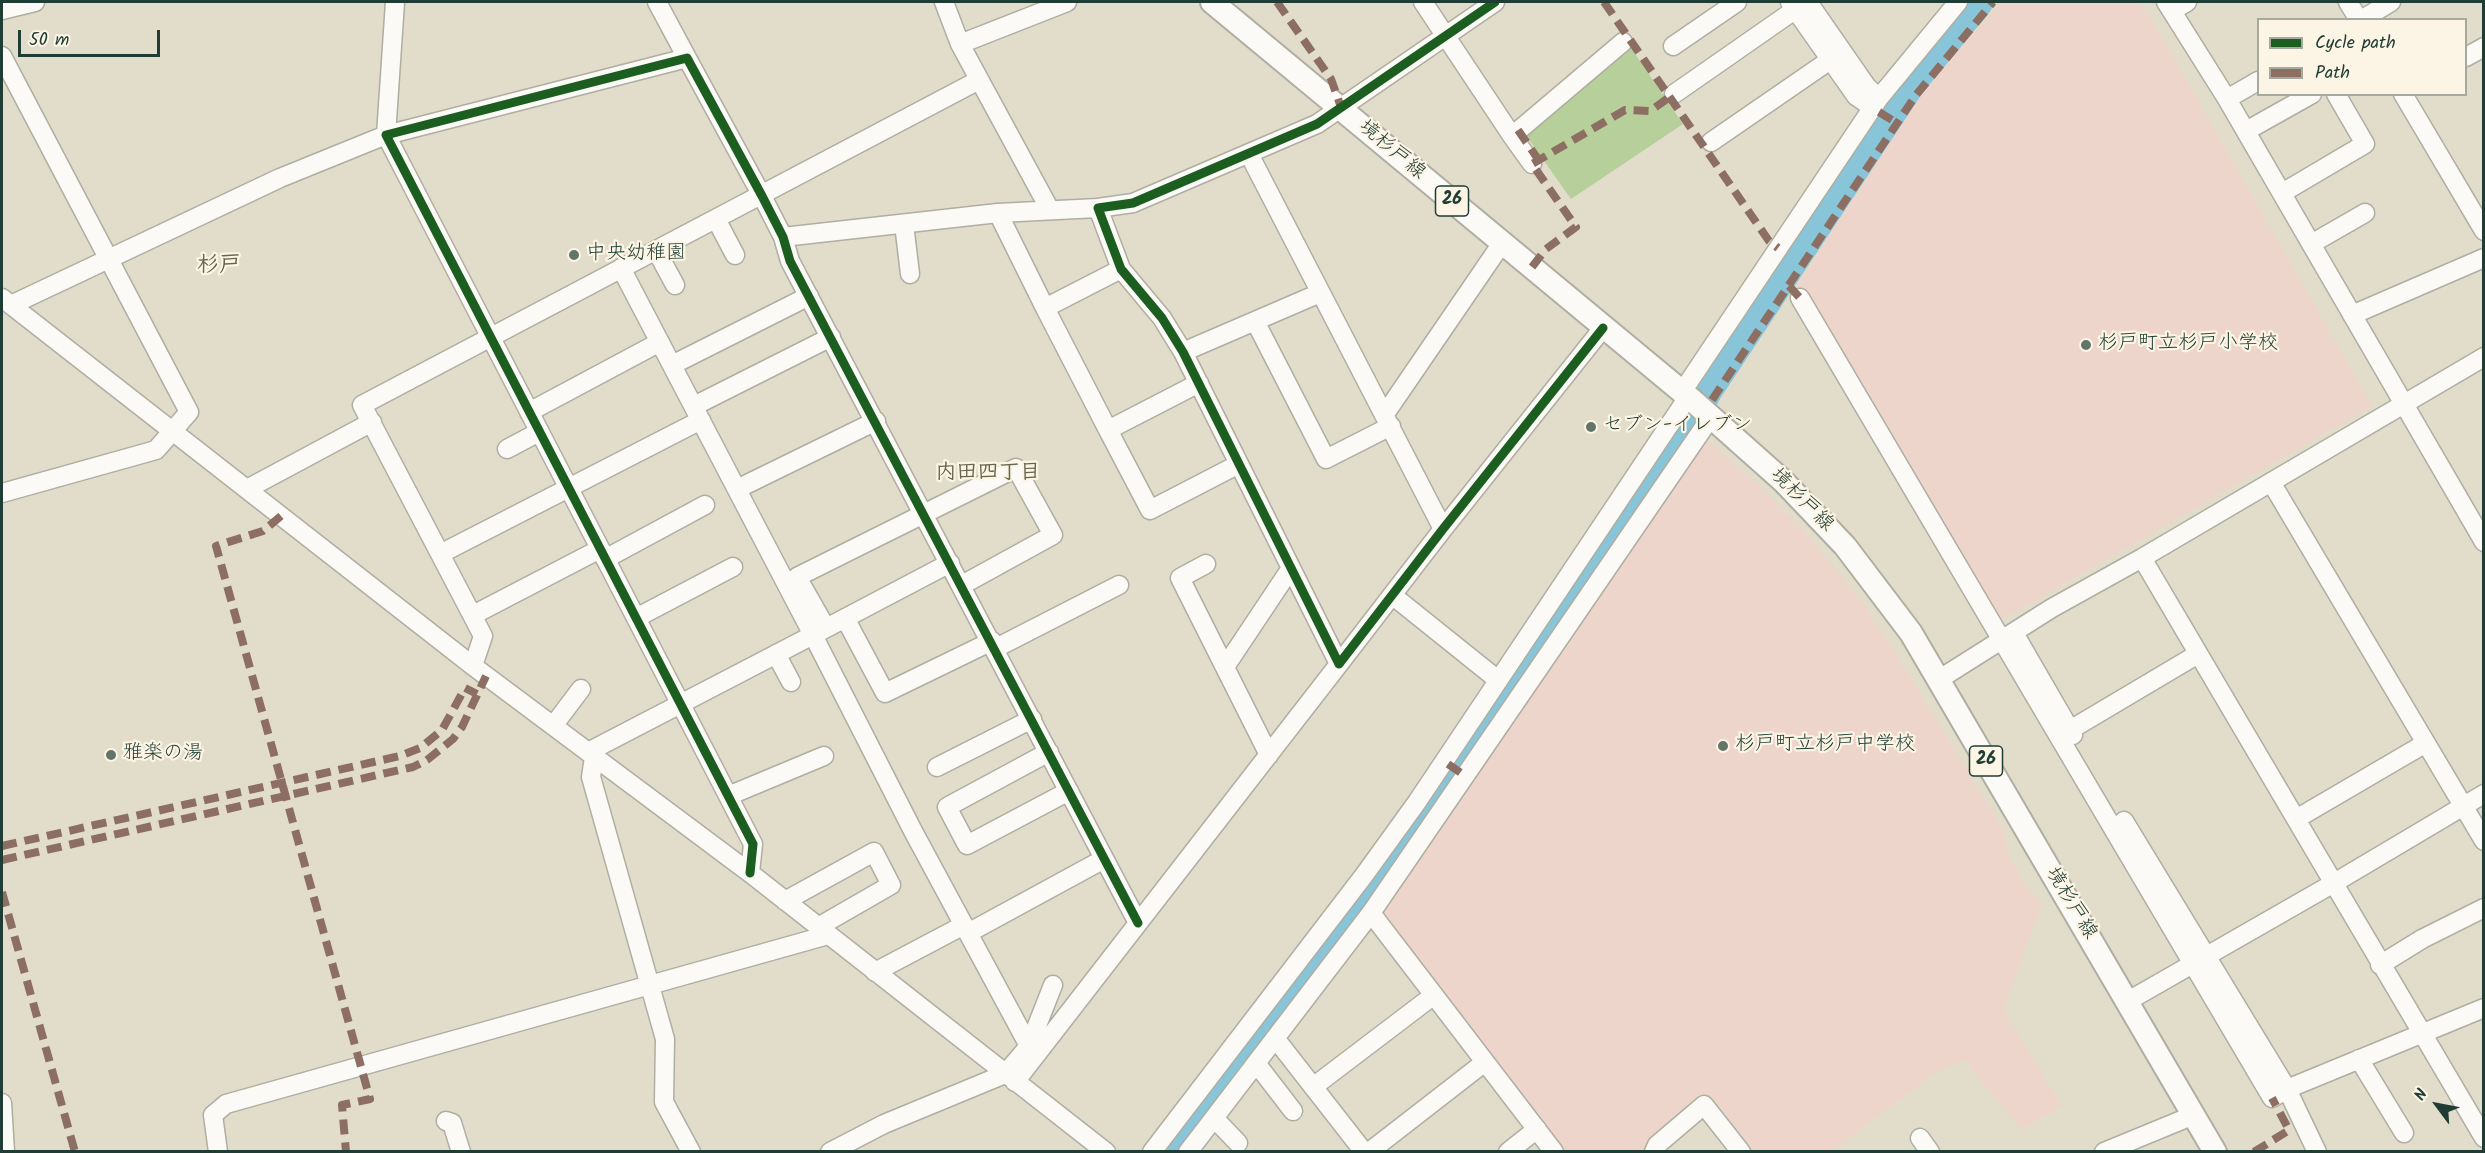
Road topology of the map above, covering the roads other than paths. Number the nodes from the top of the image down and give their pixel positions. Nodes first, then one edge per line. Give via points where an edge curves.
1 (35, 2) edge
2 (395, 2) edge
3 (657, 2) edge
4 (944, 2) edge
5 (1067, 2) edge
6 (1212, 2) edge
7 (1423, 2) edge
8 (1495, 2) edge
9 (1737, 2) edge
10 (1958, 2) edge
11 (2348, 2) edge
12 (2391, 2) edge
13 (2175, 5) edge
14 (1802, 8) edge
15 (2, 10) edge
16 (2359, 18) edge
17 (2363, 18) edge
18 (1446, 36) junction
19 (1623, 42) dead end
20 (960, 44) junction
21 (1673, 46) dead end
22 (2484, 46) edge
23 (2, 56) edge
24 (2467, 56) edge
25 (687, 58) junction
26 (1830, 60) junction
27 (979, 80) junction
28 (2257, 82) edge
29 (1674, 94) dead end
30 (2308, 96) edge
31 (2337, 96) edge
32 (2404, 96) edge
33 (2227, 99) junction
34 (1875, 102) junction
35 (1342, 110) junction
36 (2246, 131) junction
37 (386, 135) junction
38 (1512, 135) junction
39 (1711, 142) dead end
40 (1249, 153) junction
41 (1532, 164) dead end
42 (2282, 193) junction
43 (762, 196) junction
44 (1098, 208) junction
45 (1050, 210) junction
46 (998, 213) junction
47 (2366, 213) dead end
48 (716, 219) junction
49 (904, 224) junction
50 (2484, 231) edge
51 (783, 237) junction
52 (1502, 243) junction
53 (2311, 244) junction
54 (656, 250) junction
55 (735, 255) dead end
56 (2484, 258) edge
57 (108, 259) junction
58 (621, 268) junction
59 (1121, 269) junction
60 (910, 274) dead end
61 (675, 285) dead end
62 (1320, 293) junction
63 (809, 296) junction
64 (1800, 298) dead end
65 (6, 301) edge
66 (1045, 308) junction
67 (2352, 315) junction
68 (1255, 321) junction
69 (1603, 328) junction
70 (831, 337) junction
71 (490, 338) junction
72 (660, 342) junction
73 (1183, 352) junction
74 (2484, 357) edge
75 (672, 365) junction
76 (1199, 384) junction
77 (1695, 403) junction
78 (2404, 404) junction
79 (529, 412) junction
80 (697, 413) junction
81 (1388, 420) junction
82 (876, 421) junction
83 (372, 422) junction
84 (1108, 430) junction
85 (174, 432) junction
86 (539, 432) junction
87 (507, 449) dead end
88 (1239, 464) junction
89 (2271, 482) junction
90 (569, 488) junction
91 (247, 489) junction
92 (737, 489) junction
93 (2, 493) edge
94 (705, 505) dead end
95 (925, 514) junction
96 (1443, 529) junction
97 (2484, 542) edge
98 (440, 554) junction
99 (602, 554) junction
100 (2142, 558) junction
101 (951, 563) junction
102 (1206, 564) dead end
103 (733, 567) dead end
104 (1291, 568) junction
105 (962, 585) junction
106 (1119, 585) dead end
107 (1392, 595) junction
108 (473, 615) junction
109 (636, 618) junction
110 (844, 618) junction
111 (819, 631) junction
112 (2008, 636) junction
113 (994, 644) junction
114 (776, 654) junction
115 (2198, 654) junction
116 (1339, 664) junction
117 (473, 666) junction
118 (1225, 667) junction
119 (1498, 680) junction
120 (1938, 680) junction
121 (791, 682) dead end
122 (581, 689) dead end
123 (680, 702) junction
124 (1032, 719) junction
125 (553, 726) junction
126 (2070, 730) junction
127 (2426, 743) junction
128 (1049, 752) junction
129 (591, 754) junction
130 (824, 756) dead end
131 (1269, 756) junction
132 (937, 767) dead end
133 (1069, 791) junction
134 (2484, 794) edge
135 (728, 796) junction
136 (2463, 806) junction
137 (2296, 819) junction
138 (2484, 841) edge
139 (1104, 860) junction
140 (750, 873) junction
141 (2334, 884) junction
142 (785, 901) junction
143 (2484, 908) edge
144 (1371, 913) junction
145 (1138, 923) junction
146 (966, 929) junction
147 (823, 931) junction
148 (2199, 962) junction
149 (2380, 965) junction
150 (875, 972) junction
151 (650, 985) junction
152 (1053, 986) dead end
153 (1434, 995) junction
154 (2128, 1001) junction
155 (2484, 1008) edge
156 (2422, 1034) junction
157 (1275, 1038) junction
158 (1029, 1046) junction
159 (2359, 1059) junction
160 (1485, 1062) junction
161 (1256, 1064) junction
162 (1010, 1078) junction
163 (1313, 1087) junction
164 (2286, 1089) junction
165 (2, 1103) edge
166 (1293, 1111) dead end
167 (2194, 1115) junction
168 (1214, 1118) junction
169 (446, 1121) dead end
170 (1537, 1129) junction
171 (2404, 1133) dead end
172 (2484, 1138) edge
173 (1238, 1143) dead end
174 (1360, 1150) edge
175 (5, 1152) edge
176 (218, 1152) edge
177 (461, 1152) edge
178 (691, 1152) edge
179 (830, 1152) edge
180 (1106, 1152) edge
181 (1152, 1152) edge
182 (1188, 1152) edge
183 (1508, 1152) edge
184 (1554, 1152) edge
185 (1654, 1152) edge
186 (1741, 1152) edge
187 (2104, 1152) edge
188 (2215, 1152) edge
189 (2317, 1152) edge

1 - 15 street
2 - 37 street
3 - 25 street
4 - 20 street
5 - 20 street
6 - 35 main road, 境杉戸線 / 26
7 - 18 street
8 - 18 street
9 - 21 street
10 - 34 street
11 - 16 street
12 - 17 street
13 - 33 street
14 - 26 street
14 - 29 street
14 - 34 street
18 - 35 street
18 - 38 street
19 - 38 street
20 - 27 street
22 - 24 street
23 - 57 street
25 - 37 street
25 - 43 street
26 - 34 street via 1856,96
26 - 39 street
27 - 43 street
27 - 45 street
28 - 33 street
30 - 36 street
31 - 42 street via 2365,144
32 - 50 street
33 - 36 street
34 - 77 street
35 - 40 street
35 - 52 main road, 境杉戸線 / 26
36 - 42 street
37 - 57 street via 280,178
37 - 71 street
38 - 41 street
40 - 44 street via 1133,203
40 - 62 street
42 - 53 street
43 - 48 street
43 - 51 street
44 - 45 street
44 - 59 street
45 - 46 street
46 - 49 street
46 - 66 street
47 - 53 street
48 - 54 street
48 - 55 street
49 - 51 street
49 - 60 street
51 - 63 street via 790,261
52 - 69 main road, 境杉戸線 / 26
52 - 81 street
53 - 67 street
54 - 58 street
54 - 61 street
56 - 67 street
57 - 65 street
57 - 85 street via 189,412
58 - 71 street
58 - 72 street
59 - 66 street
59 - 73 street via 1162,318
62 - 68 street
62 - 81 street
63 - 70 street
63 - 75 street
64 - 112 street
65 - 85 street
66 - 84 street
67 - 78 street
68 - 73 street
68 - 81 street via 1326,459
69 - 77 main road, 境杉戸線 / 26
69 - 96 street
70 - 80 street
70 - 82 street
71 - 79 street
71 - 83 street via 362,405
72 - 75 street
72 - 79 street
73 - 76 street
74 - 78 street
75 - 80 street
76 - 84 street
76 - 88 street
77 - 119 street
77 - 120 main road, 境杉戸線 / 26 via 1790,488 1845,546 1894,609
77 - 144 street
78 - 89 street
78 - 97 street
79 - 86 street
80 - 90 street
80 - 92 street
81 - 96 street
82 - 92 street
82 - 95 street
83 - 91 street
83 - 98 street
84 - 88 street via 1150,510
85 - 91 street
85 - 93 street via 156,450
86 - 87 street
86 - 90 street
88 - 104 street
89 - 100 street
89 - 127 street
90 - 98 street
90 - 99 street
91 - 117 street
92 - 111 street
94 - 99 street
95 - 101 street
95 - 105 street via 1016,468 1053,535
95 - 111 street via 797,577
96 - 107 street
98 - 108 street
99 - 108 street
99 - 109 street
100 - 112 street
100 - 115 street
101 - 105 street
101 - 110 street
102 - 118 street via 1180,578
103 - 109 street
104 - 116 street
104 - 118 street
105 - 113 street
106 - 113 street
107 - 116 street
107 - 119 street
108 - 117 street via 483,636
109 - 123 street
110 - 111 street
110 - 113 street via 885,693
111 - 114 street
111 - 146 street via 913,831
112 - 120 street
112 - 126 street
112 - 148 street
113 - 124 street
114 - 121 street
114 - 123 street
115 - 126 street
115 - 137 street
116 - 131 street
117 - 125 street
118 - 131 street
119 - 181 street via 1365,874
120 - 154 main road, 境杉戸線 / 26
122 - 125 street
123 - 129 street
123 - 135 street
124 - 128 street
124 - 132 street
125 - 129 street
126 - 148 street
127 - 136 street
127 - 137 street
128 - 133 street
128 - 133 street via 947,807 968,845
129 - 140 street
129 - 151 street via 591,777
130 - 135 street
131 - 145 street
133 - 139 street
134 - 136 street
135 - 140 street via 753,844
136 - 138 street
136 - 141 street
137 - 141 street
139 - 145 street
139 - 146 street
140 - 142 street
141 - 148 street
141 - 149 street
142 - 147 street
142 - 147 street via 874,852 891,885
143 - 149 street
144 - 153 street
144 - 157 street
145 - 162 street
146 - 150 street
146 - 158 street
147 - 150 street
147 - 151 street
148 - 154 street
148 - 164 street
149 - 156 street
150 - 162 street
151 - 176 street via 225,1104 213,1115
151 - 178 street via 665,1039 664,1102
152 - 158 street
153 - 160 street
153 - 163 street
154 - 167 main road, 境杉戸線 / 26
155 - 156 street
156 - 159 street
156 - 172 street
157 - 161 street
157 - 163 street
158 - 162 street
159 - 164 street
159 - 171 street
160 - 170 street
160 - 174 street
161 - 166 street
161 - 168 street
162 - 179 street via 884,1125
162 - 180 street
163 - 174 street
164 - 189 street
165 - 175 street
167 - 187 street
167 - 188 main road, 境杉戸線 / 26
168 - 173 street
168 - 182 street
169 - 177 street via 452,1123
170 - 183 street
170 - 184 street
185 - 186 street via 1657,1145 1704,1105

